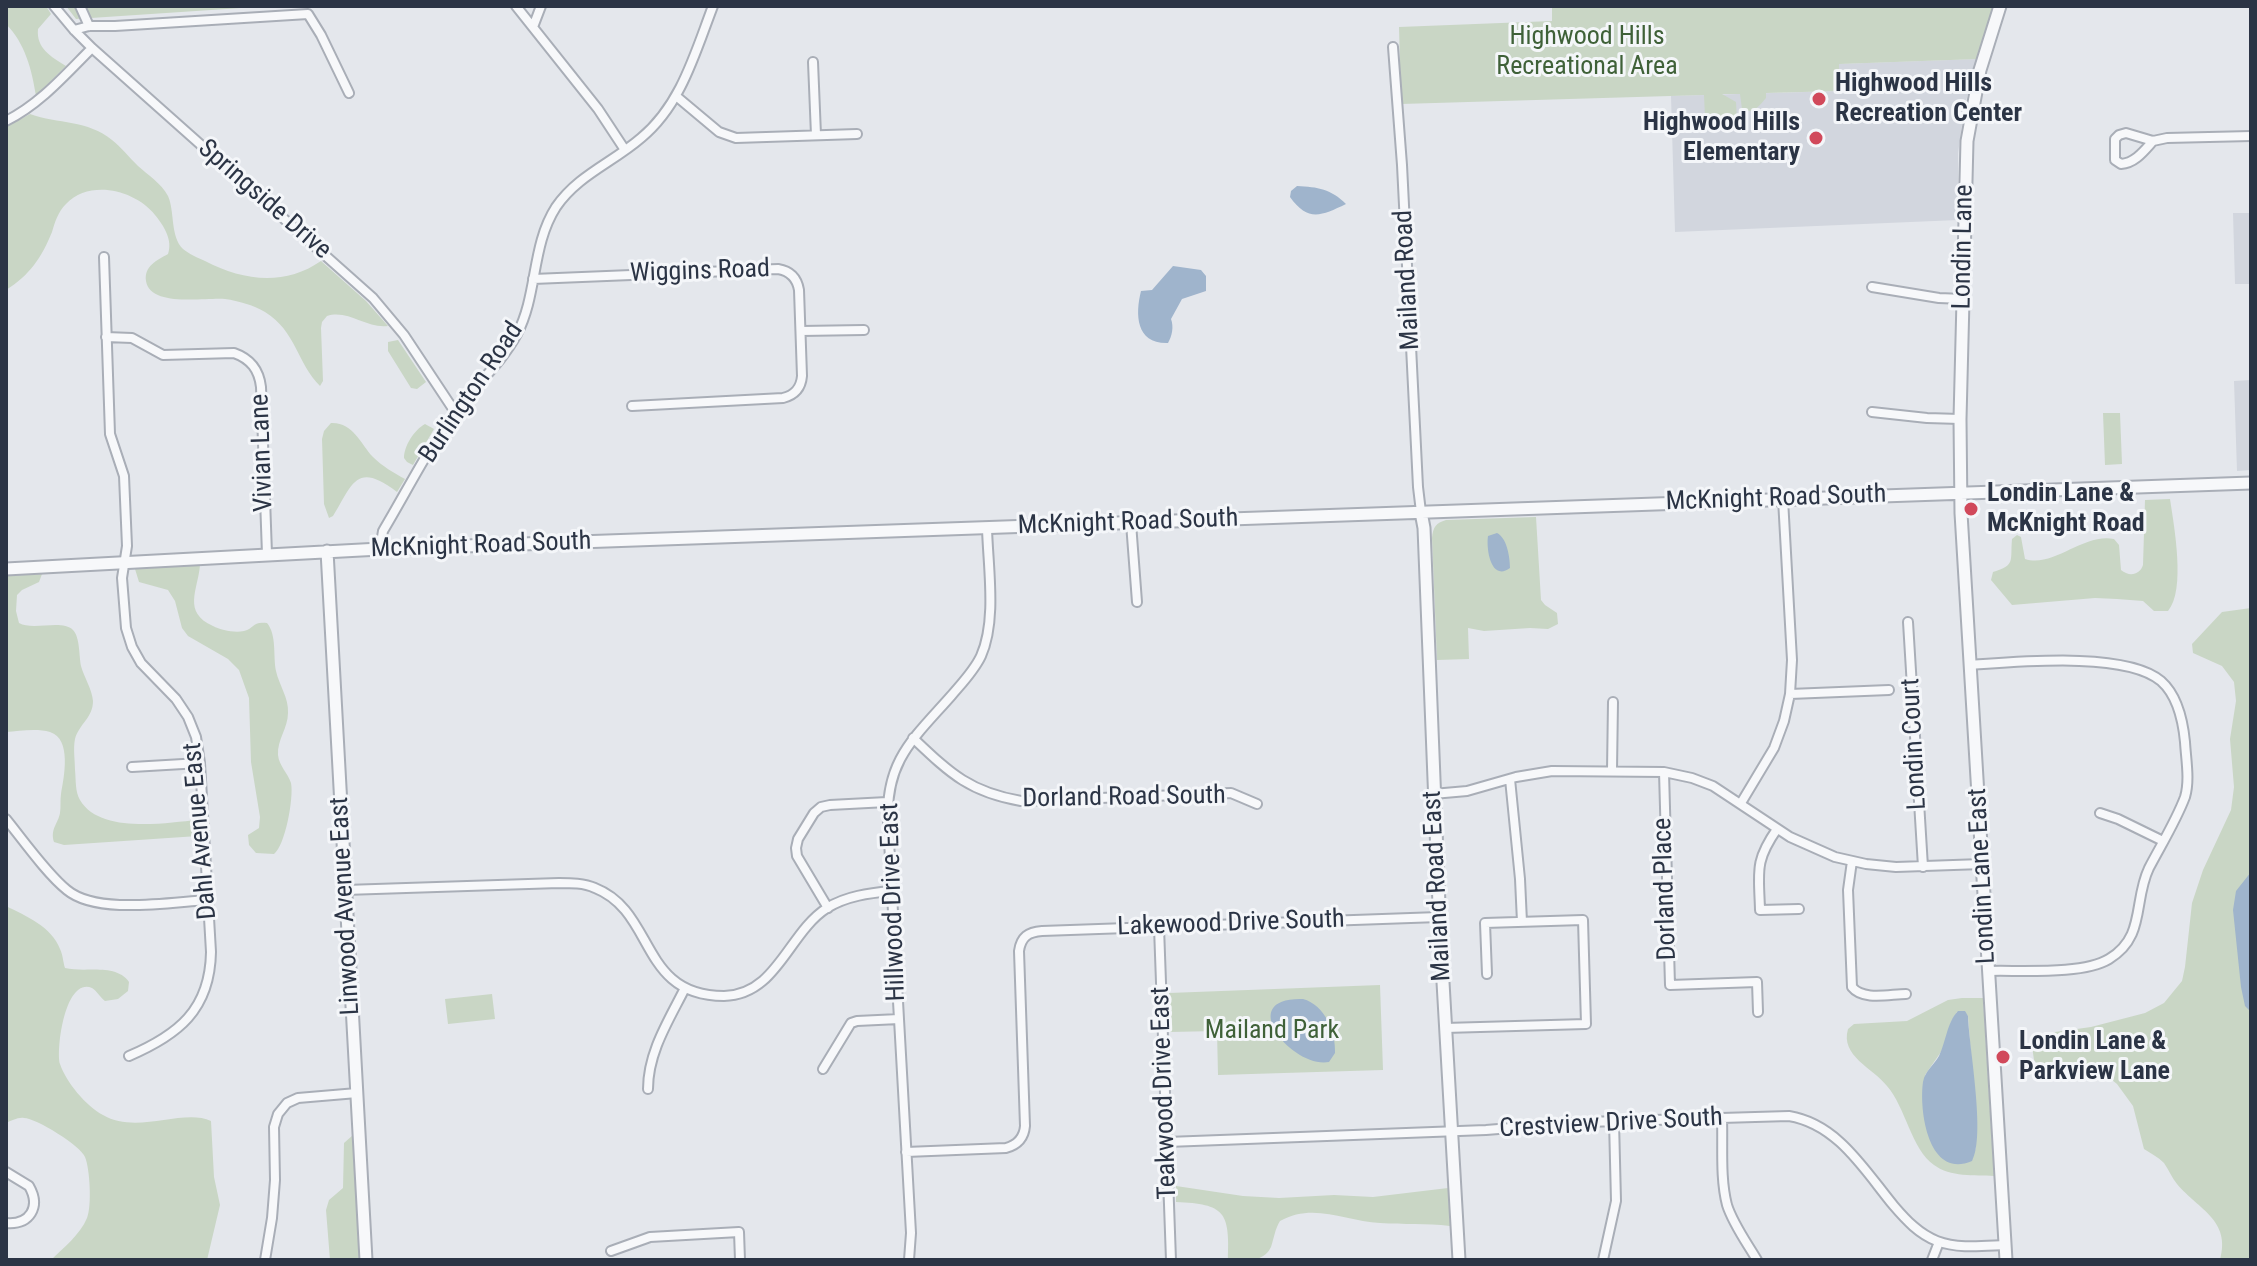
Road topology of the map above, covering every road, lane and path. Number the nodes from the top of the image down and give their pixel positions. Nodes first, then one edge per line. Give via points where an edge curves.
1 (54, 6) edge
2 (80, 6) edge
3 (516, 6) edge
4 (541, 6) edge
5 (713, 6) edge
6 (2000, 6) edge
7 (89, 26) junction
8 (533, 27) junction
9 (74, 30) junction
10 (1393, 47) dead end
11 (92, 48) junction
12 (813, 62) dead end
13 (349, 93) dead end
14 (676, 96) junction
15 (6, 121) edge
16 (857, 134) dead end
17 (816, 135) junction
18 (2251, 136) edge
19 (2153, 141) junction
20 (625, 150) junction
21 (104, 257) dead end
22 (533, 279) junction
23 (1872, 287) dead end
24 (1963, 299) junction
25 (864, 330) dead end
26 (801, 331) junction
27 (106, 337) junction
28 (632, 406) dead end
29 (455, 412) junction
30 (1872, 412) dead end
31 (1960, 419) junction
32 (2251, 483) edge
33 (1961, 493) junction
34 (1783, 499) junction
35 (1421, 512) junction
36 (1131, 523) junction
37 (987, 528) junction
38 (380, 549) junction
39 (327, 551) junction
40 (267, 554) junction
41 (124, 562) junction
42 (6, 569) edge
43 (1137, 602) dead end
44 (1908, 622) dead end
45 (1970, 665) junction
46 (1889, 690) dead end
47 (1790, 694) junction
48 (1613, 702) dead end
49 (913, 738) junction
50 (200, 763) junction
51 (132, 767) dead end
52 (1612, 770) junction
53 (1664, 772) junction
54 (1510, 779) junction
55 (1433, 794) junction
56 (887, 802) junction
57 (1741, 803) junction
58 (1257, 804) dead end
59 (2100, 813) dead end
60 (6, 819) edge
61 (1777, 829) junction
62 (2163, 841) junction
63 (1852, 861) junction
64 (1982, 864) junction
65 (1923, 867) junction
66 (345, 890) junction
67 (891, 891) junction
68 (208, 900) junction
69 (828, 908) junction
70 (1799, 909) dead end
71 (1439, 917) junction
72 (1522, 922) junction
73 (1159, 927) junction
74 (1988, 971) junction
75 (1487, 974) dead end
76 (685, 988) junction
77 (1906, 994) dead end
78 (1758, 1012) dead end
79 (899, 1019) junction
80 (1445, 1028) junction
81 (129, 1056) dead end
82 (823, 1069) dead end
83 (648, 1089) dead end
84 (357, 1093) junction
85 (1722, 1118) junction
86 (1614, 1121) junction
87 (1451, 1132) junction
88 (1167, 1142) junction
89 (906, 1152) junction
90 (6, 1172) edge
91 (6, 1223) edge
92 (1939, 1242) junction
93 (2005, 1245) junction
94 (611, 1251) dead end
95 (265, 1260) edge
96 (366, 1260) edge
97 (740, 1260) edge
98 (909, 1260) edge
99 (1171, 1260) edge
100 (1459, 1260) edge
101 (1603, 1260) edge
102 (1757, 1260) edge
103 (1932, 1260) edge
104 (2006, 1260) edge

1 - 9 street, Springside Drive
2 - 7 street
3 - 8 street
4 - 8 street
5 - 14 street, Burlington Road
6 - 24 street, Londin Lane via 1977,82 1967,141
7 - 9 street
7 - 13 street via 308,14
8 - 20 street
9 - 11 street, Springside Drive
10 - 35 street, Mailand Road
11 - 15 street via 35,104
11 - 29 street, Springside Drive via 373,298
12 - 17 street
14 - 17 street via 728,136
14 - 20 street, Burlington Road via 658,121
16 - 17 street
18 - 19 street
19 - 19 street via 2119,135 2115,160 2129,163
20 - 22 street, Burlington Road via 565,194 545,228
21 - 27 street, Dahl Avenue East
22 - 26 street, Wiggins Road via 784,270 798,283
22 - 29 street, Burlington Road via 523,320 508,350
23 - 24 street
24 - 31 street, Londin Lane
25 - 26 street
26 - 28 street, Wiggins Road via 801,383 788,397
27 - 40 street, Vivian Lane via 132,338 163,355 234,353 254,366 261,384
27 - 41 street, Dahl Avenue East via 111,437 124,474
29 - 38 street, Burlington Road via 383,531
30 - 31 street
31 - 33 street, Londin Lane
32 - 33 street, McKnight Road South
33 - 34 street, McKnight Road South
33 - 45 street, Londin Lane East
34 - 35 street, McKnight Road South
34 - 47 street
35 - 36 street, McKnight Road South
35 - 55 street, Mailand Road East
36 - 37 street, McKnight Road South
36 - 43 street
37 - 38 street, McKnight Road South
37 - 49 street, Hillwood Drive East via 990,617 983,649 967,677
38 - 39 street, McKnight Road South
39 - 40 street, McKnight Road South
39 - 66 street, Linwood Avenue East
40 - 41 street, McKnight Road South
41 - 42 street, McKnight Road South
41 - 50 street, Dahl Avenue East via 124,615 132,647 184,711
44 - 65 street, Londin Court
45 - 62 street via 2059,660 2126,666 2164,684 2182,723 2188,779
45 - 64 street, Londin Lane East
46 - 47 street
47 - 57 street via 1774,748
48 - 52 street
49 - 56 street, Hillwood Drive East via 896,765
49 - 58 street, Dorland Road South via 963,781 1021,801 1231,793
50 - 51 street
50 - 68 street, Dahl Avenue East
52 - 53 street
52 - 54 street via 1552,771
53 - 57 street via 1706,783
53 - 78 street, Dorland Place via 1670,985 1757,982
54 - 55 street
54 - 72 street
55 - 71 street, Mailand Road East
56 - 67 street, Hillwood Drive East
56 - 69 street via 821,807 798,839 797,856
57 - 61 street
59 - 62 street
60 - 68 street via 64,888 87,902
61 - 63 street via 1815,850
61 - 70 street via 1760,860 1760,910
62 - 74 street via 2143,884 2135,929 2116,954 2084,968
63 - 65 street
63 - 77 street via 1852,987 1862,995
64 - 65 street
64 - 74 street, Londin Lane East
66 - 76 street via 559,883 594,887 618,902 657,963
66 - 84 street, Linwood Avenue East
67 - 69 street
67 - 79 street, Hillwood Drive East
68 - 81 street, Dahl Avenue East via 210,965 200,999 172,1034
69 - 76 street via 757,986 723,996
71 - 73 street, Lakewood Drive South
71 - 80 street, Mailand Road East
72 - 75 street via 1485,923
72 - 80 street via 1583,920 1586,1024
73 - 88 street, Teakwood Drive East
73 - 89 street, Lakewood Drive South via 1042,931 1024,937 1019,951 1024,1135 1006,1148
74 - 93 street, Londin Lane East
76 - 83 street via 654,1053
79 - 82 street via 851,1023
79 - 89 street, Hillwood Drive East
80 - 87 street, Mailand Road East
84 - 95 street via 298,1098 278,1114
84 - 96 street, Linwood Avenue East
85 - 86 street, Crestview Drive South
85 - 92 street, Crestview Drive South via 1789,1116 1822,1127 1907,1220
85 - 102 street via 1727,1204
86 - 87 street, Crestview Drive South
86 - 101 street via 1616,1201
87 - 88 street, Crestview Drive South
87 - 100 street, Mailand Road East
88 - 99 street, Teakwood Drive East
89 - 98 street, Hillwood Drive East
90 - 91 street via 29,1186 34,1204 23,1221
92 - 93 street, Crestview Drive South
92 - 103 street
93 - 104 street, Londin Lane East
94 - 97 street via 650,1237 739,1232

